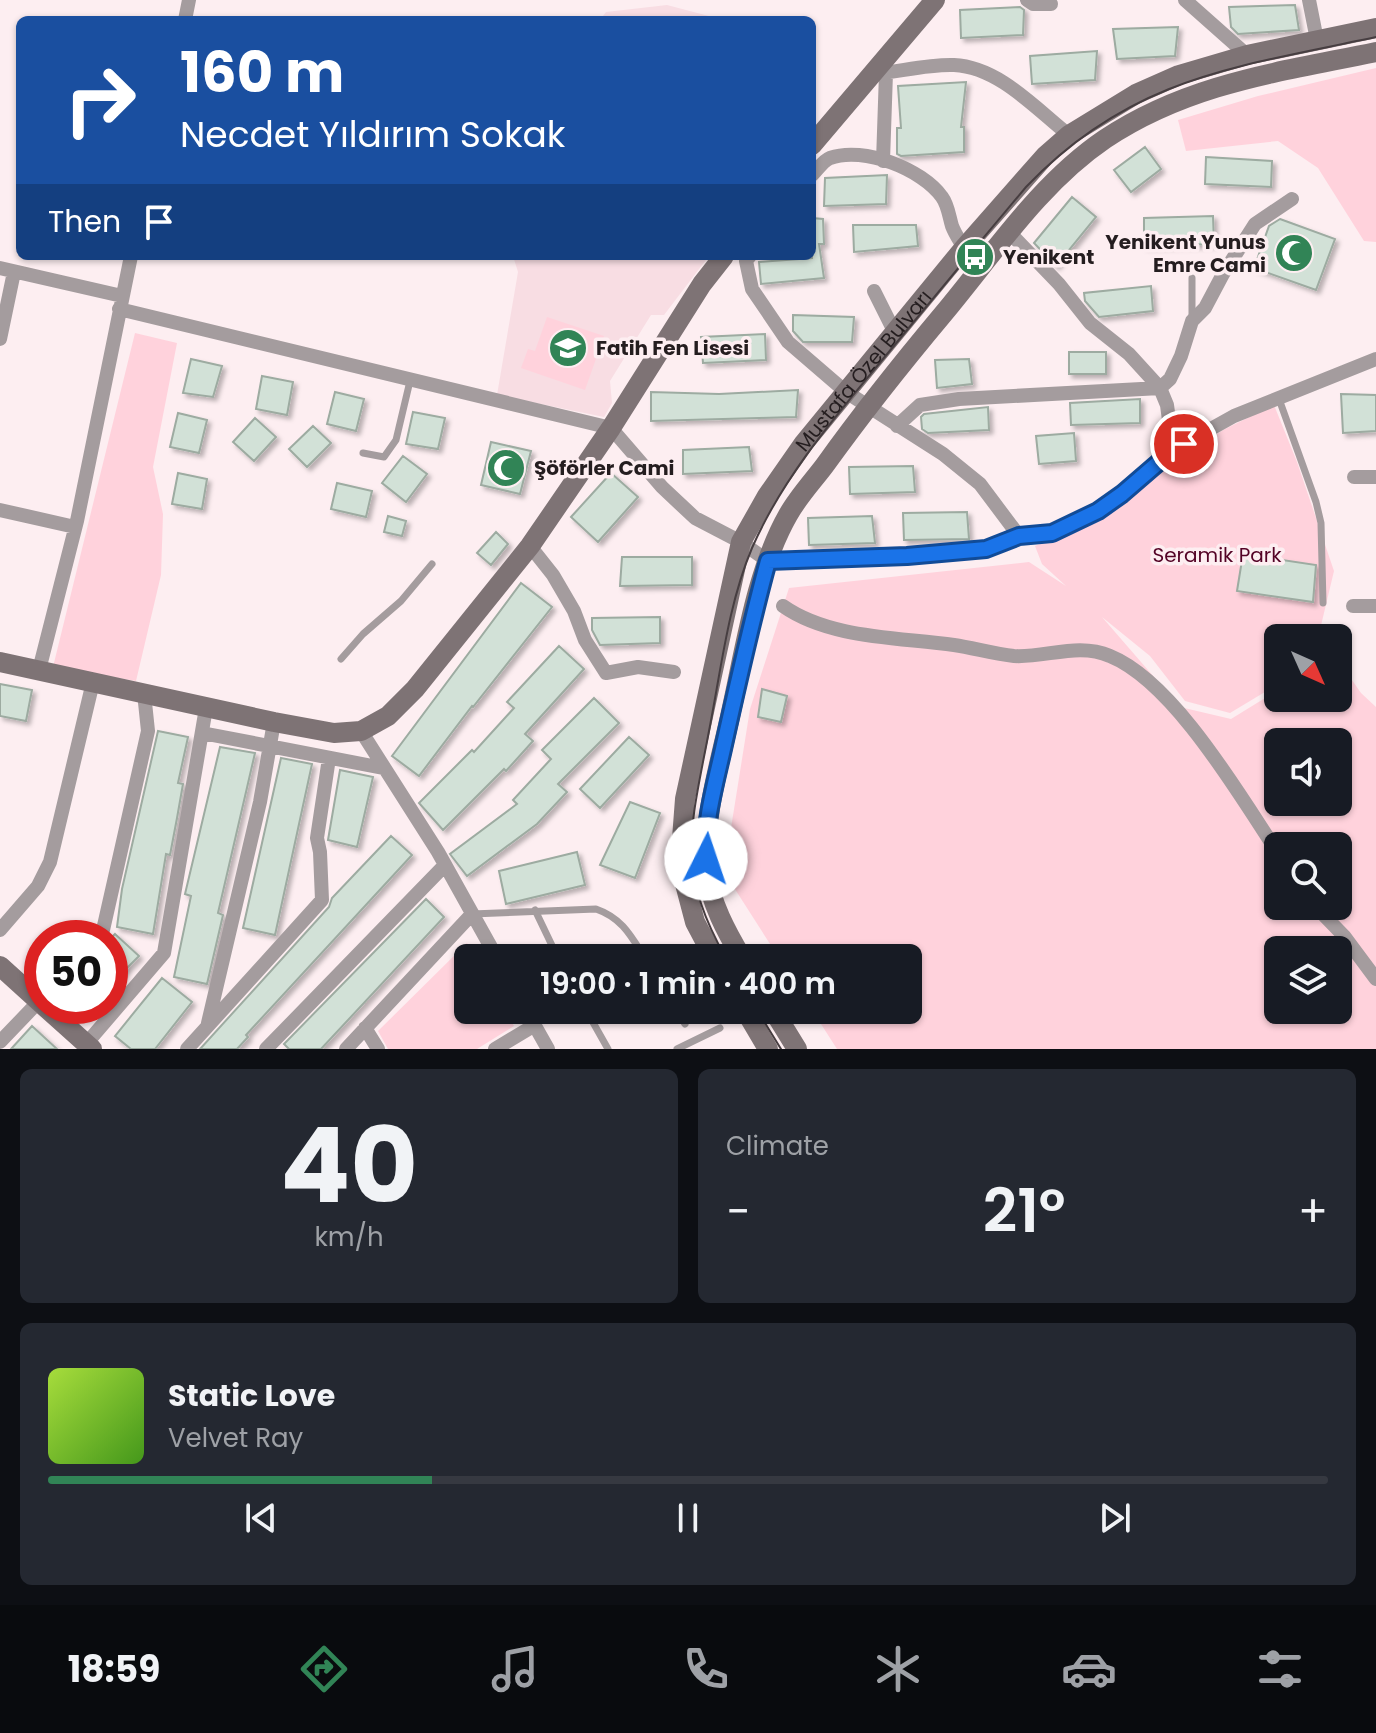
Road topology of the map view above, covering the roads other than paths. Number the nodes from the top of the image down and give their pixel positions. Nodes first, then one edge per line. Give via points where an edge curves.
1 (935, 0) edge
2 (1027, 0) edge
3 (1185, 0) edge
4 (1309, 0) edge
5 (1051, 4) dead end
6 (1376, 28) edge
7 (1317, 40) junction
8 (1376, 52) edge
9 (1247, 55) junction
10 (879, 74) junction
11 (1069, 135) junction
12 (816, 141) edge
13 (883, 161) junction
14 (816, 171) edge
15 (1292, 199) dead end
16 (1010, 233) junction
17 (964, 248) junction
18 (130, 260) edge
19 (721, 260) edge
20 (747, 260) edge
21 (7, 270) edge
22 (1192, 278) dead end
23 (874, 291) dead end
24 (120, 302) junction
25 (1192, 321) junction
26 (895, 333) junction
27 (0, 339) edge
28 (1376, 359) edge
29 (410, 381) junction
30 (1160, 388) junction
31 (846, 392) junction
32 (1278, 397) junction
33 (868, 405) junction
34 (897, 426) junction
35 (611, 428) junction
36 (1173, 450) junction
37 (363, 453) dead end
38 (1354, 477) dead end
39 (1376, 477) edge
40 (0, 510) edge
41 (75, 527) junction
42 (1019, 536) junction
43 (741, 542) junction
44 (530, 546) junction
45 (768, 561) junction
46 (432, 564) dead end
47 (1323, 603) dead end
48 (783, 606) dead end
49 (1353, 606) dead end
50 (1376, 606) edge
51 (341, 659) dead end
52 (0, 662) edge
53 (39, 670) junction
54 (674, 672) dead end
55 (93, 682) junction
56 (144, 693) junction
57 (206, 708) junction
58 (274, 722) junction
59 (361, 731) junction
60 (202, 733) junction
61 (270, 747) junction
62 (329, 758) junction
63 (383, 768) junction
64 (1264, 832) edge
65 (445, 865) junction
66 (535, 910) junction
67 (472, 914) junction
68 (105, 920) edge
69 (1329, 920) edge
70 (0, 930) edge
71 (489, 944) edge
72 (551, 944) edge
73 (636, 944) edge
74 (707, 944) edge
75 (735, 944) edge
76 (0, 966) edge
77 (1376, 979) edge
78 (24, 987) edge
79 (24, 1019) edge
80 (65, 1024) edge
81 (594, 1024) edge
82 (753, 1024) edge
83 (782, 1024) edge
84 (535, 1025) joint
85 (208, 1026) junction
86 (365, 1028) junction
87 (720, 1028) dead end
88 (0, 1042) edge
89 (89, 1047) edge
90 (187, 1049) edge
91 (266, 1049) edge
92 (346, 1049) edge
93 (378, 1049) edge
94 (495, 1049) edge
95 (548, 1049) edge
96 (608, 1049) edge
97 (677, 1049) edge
98 (768, 1049) edge
99 (797, 1049) edge

1 - 10 main road
2 - 5 street
3 - 9 street
4 - 7 street
6 - 7 main road, Mustafa Özel Bulvarı
7 - 9 main road, Mustafa Özel Bulvarı
8 - 16 main road, Mustafa Özel Bulvarı via 1202,90 1148,113 1065,171
9 - 11 main road, Mustafa Özel Bulvarı via 1164,81
10 - 11 street via 953,65 974,69 996,77
10 - 12 main road
10 - 13 street
11 - 17 main road, Mustafa Özel Bulvarı
13 - 14 street via 828,158
13 - 17 street via 930,182 945,200
15 - 25 street via 1255,224
16 - 30 street via 1090,323
16 - 33 main road, Mustafa Özel Bulvarı
17 - 26 main road, Mustafa Özel Bulvarı
18 - 24 street
19 - 35 main road
20 - 31 street via 752,289 788,342
21 - 24 street
21 - 27 street
22 - 25 lane
23 - 26 street
24 - 29 street
24 - 41 street
25 - 30 street via 1181,356
26 - 31 main road, Mustafa Özel Bulvarı
28 - 32 street
29 - 35 street
29 - 37 lane via 396,440 384,457
30 - 34 street via 959,399 920,405
30 - 36 street
31 - 33 street
31 - 43 main road, Mustafa Özel Bulvarı via 804,443
32 - 36 street
32 - 47 lane via 1321,523
33 - 34 street
33 - 45 main road, Mustafa Özel Bulvarı via 788,515
34 - 42 street via 980,484
35 - 43 street via 695,518
35 - 44 main road
36 - 42 street via 1098,511 1052,533
38 - 39 street
40 - 41 street
41 - 53 street
42 - 45 street via 986,549
43 - 45 street
43 - 74 main road, Mustafa Özel Bulvarı via 682,832 680,865 687,898
44 - 54 street via 553,575 606,673 638,667
44 - 59 main road via 415,689 388,716
45 - 75 main road, Mustafa Özel Bulvarı via 705,842 707,876
46 - 51 lane
48 - 64 street via 836,628 889,637 1015,656 1073,649 1110,656 1151,682 1198,735
49 - 50 street
52 - 53 main road
53 - 55 main road
55 - 56 main road
55 - 70 street via 50,862 30,897
56 - 57 main road
56 - 68 street via 148,731
57 - 58 main road
57 - 60 street
58 - 59 main road via 334,733
58 - 61 street
59 - 63 street
60 - 61 street
60 - 89 street via 164,953
61 - 62 street
61 - 85 street
62 - 63 street
62 - 85 street via 317,838 322,900
63 - 65 street
65 - 67 street
65 - 91 street
66 - 67 lane
66 - 72 lane
66 - 73 lane via 603,912 626,928
67 - 71 street
67 - 86 street
69 - 77 street
76 - 78 main road
79 - 88 street
80 - 89 main road
81 - 96 lane
82 - 98 main road
83 - 99 main road
84 - 94 street
84 - 95 street
85 - 90 street
86 - 92 street
86 - 93 street
87 - 97 lane

